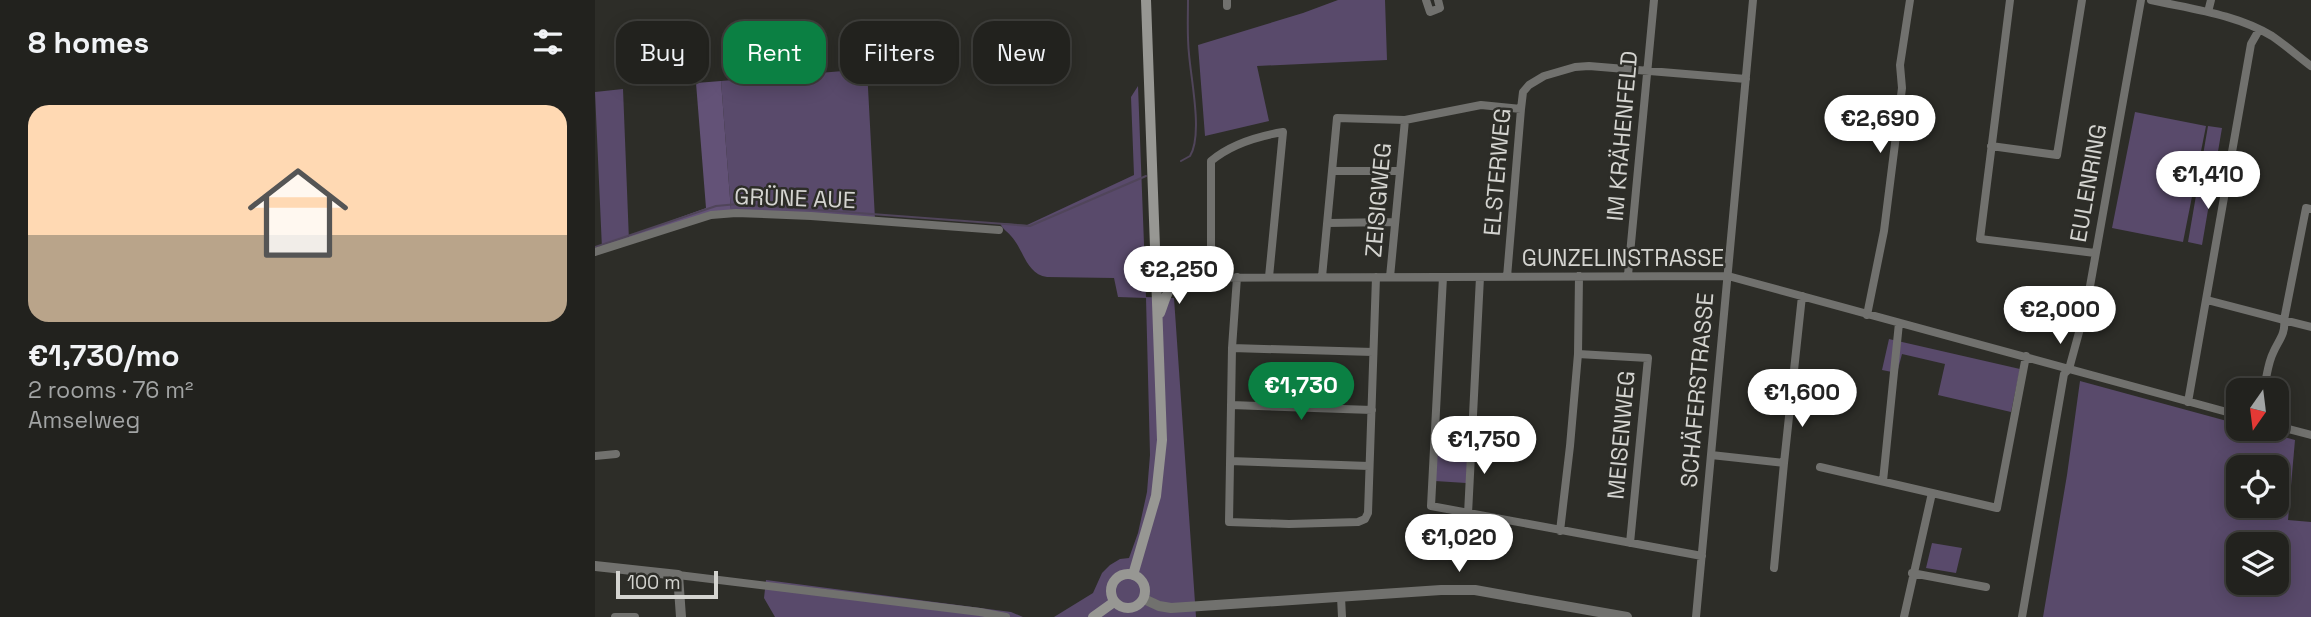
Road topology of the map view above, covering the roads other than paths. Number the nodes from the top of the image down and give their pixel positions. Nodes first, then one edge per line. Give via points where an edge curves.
1 (1146, 0) edge
2 (1426, 0) edge
3 (1438, 0) edge
4 (1654, 0) edge
5 (1753, 0) edge
6 (1910, 0) edge
7 (2010, 0) edge
8 (2082, 0) edge
9 (2141, 0) edge
10 (2151, 0) edge
11 (2211, 0) edge
12 (2208, 12) junction
13 (2259, 30) junction
14 (2311, 66) edge
15 (1647, 71) junction
16 (1746, 79) junction
17 (1521, 109) junction
18 (1405, 120) junction
19 (1991, 146) junction
20 (1332, 171) junction
21 (1399, 171) junction
22 (2311, 209) edge
23 (1394, 222) junction
24 (1328, 223) junction
25 (999, 230) dead end
26 (595, 252) edge
27 (2095, 254) junction
28 (1627, 275) junction
29 (1390, 276) junction
30 (1507, 276) junction
31 (1579, 276) junction
32 (1728, 276) junction
33 (1184, 277) junction
34 (1211, 277) junction
35 (1237, 277) junction
36 (1269, 277) junction
37 (1322, 277) junction
38 (1376, 277) junction
39 (1443, 277) junction
40 (1480, 277) junction
41 (1157, 278) junction
42 (1801, 296) junction
43 (2207, 300) junction
44 (1867, 315) junction
45 (1159, 319) junction
46 (2284, 320) junction
47 (1899, 323) junction
48 (2311, 327) edge
49 (1232, 348) junction
50 (1373, 352) junction
51 (1578, 354) junction
52 (2026, 356) junction
53 (2069, 369) junction
54 (2266, 378) edge
55 (2188, 402) junction
56 (1231, 405) junction
57 (1372, 410) junction
58 (2226, 412) edge
59 (2289, 429) edge
60 (1435, 434) junction
61 (2311, 435) edge
62 (1472, 437) junction
63 (616, 454) dead end
64 (1711, 455) junction
65 (595, 456) edge
66 (1230, 461) junction
67 (1784, 463) junction
68 (1369, 466) junction
69 (1820, 467) dead end
70 (1882, 481) junction
71 (1932, 493) junction
72 (1468, 513) junction
73 (1560, 531) junction
74 (1630, 543) junction
75 (1702, 556) junction
76 (595, 566) edge
77 (1774, 568) dead end
78 (1912, 573) junction
79 (678, 575) junction
80 (1133, 575) junction
81 (1986, 587) dead end
82 (1341, 597) junction
83 (1144, 599) junction
84 (1114, 602) junction
85 (1179, 612) edge
86 (615, 617) edge
87 (635, 617) edge
88 (681, 617) edge
89 (1006, 617) edge
90 (1093, 617) edge
91 (1342, 617) edge
92 (1627, 617) edge
93 (1696, 617) edge
94 (1904, 617) edge
95 (2022, 617) edge

1 - 41 main road
2 - 3 street via 1430,12 1440,8
4 - 15 street, IM KRÄHENFELD
5 - 16 street, SCHÄFERSTRASSE
6 - 44 street via 1884,231
7 - 19 street
8 - 19 street via 2057,155
9 - 27 street, EULENRING
10 - 12 street
11 - 12 street
12 - 13 street
13 - 14 street
13 - 43 street via 2251,44
15 - 16 street, ELSTERWEG
15 - 17 street, ELSTERWEG via 1589,66 1562,70 1529,85
15 - 28 street, IM KRÄHENFELD
16 - 32 street, SCHÄFERSTRASSE
17 - 18 street, ZEISIGWEG via 1481,105
17 - 30 street, ELSTERWEG
18 - 20 street via 1337,118
18 - 21 street, ZEISIGWEG
19 - 27 street via 1980,239
20 - 21 street
20 - 24 street
21 - 23 street, ZEISIGWEG
22 - 46 street via 2306,208
23 - 24 street
23 - 29 street, ZEISIGWEG
24 - 37 street
25 - 26 street, GRÜNE AUE via 736,213 711,215
27 - 53 street, EULENRING
28 - 31 street, GUNZELINSTRASSE
28 - 32 street, GUNZELINSTRASSE
29 - 38 street, GUNZELINSTRASSE
29 - 39 street, GUNZELINSTRASSE
30 - 31 street, GUNZELINSTRASSE
30 - 40 street, GUNZELINSTRASSE
31 - 51 street
32 - 42 street, GUNZELINSTRASSE
32 - 64 street, SCHÄFERSTRASSE
33 - 34 street, GUNZELINSTRASSE
33 - 41 street, GUNZELINSTRASSE
33 - 45 main road via 1170,286
34 - 35 street, GUNZELINSTRASSE
34 - 36 street via 1211,161 1244,143 1283,132
35 - 36 street, GUNZELINSTRASSE
35 - 49 street
36 - 37 street, GUNZELINSTRASSE
37 - 38 street, GUNZELINSTRASSE
38 - 50 street
39 - 40 street, GUNZELINSTRASSE
39 - 60 street
40 - 62 street
41 - 45 main road
42 - 44 street, GUNZELINSTRASSE
42 - 67 street
43 - 46 street
43 - 55 street
44 - 47 street, GUNZELINSTRASSE
45 - 80 main road via 1160,470
46 - 48 street
46 - 54 street
47 - 52 street, GUNZELINSTRASSE
47 - 70 street
49 - 50 street
49 - 56 street
50 - 57 street
51 - 73 street
51 - 74 street, MEISENWEG via 1648,358
52 - 53 street, GUNZELINSTRASSE
52 - 71 street via 1997,508
53 - 55 street, GUNZELINSTRASSE
53 - 95 street, EULENRING via 2064,374
55 - 58 street, GUNZELINSTRASSE
56 - 57 street
56 - 66 street
57 - 68 street
59 - 61 street
60 - 62 street
60 - 72 street via 1431,506
62 - 72 street
63 - 65 street
64 - 67 street
64 - 75 street, SCHÄFERSTRASSE
66 - 68 street
66 - 68 street via 1229,522 1359,522 1369,513
67 - 77 street
69 - 70 street
70 - 71 street
71 - 78 street
72 - 73 street
73 - 74 street
74 - 75 street
75 - 93 street, SCHÄFERSTRASSE
76 - 79 street
78 - 81 street
78 - 94 street
79 - 88 street
79 - 89 street
80 - 83 main road via 1144,584
80 - 84 main road via 1122,575 1114,582
82 - 85 street
82 - 91 street
82 - 92 street via 1475,590
83 - 84 main road via 1128,609
83 - 85 street
84 - 90 main road
86 - 87 street

